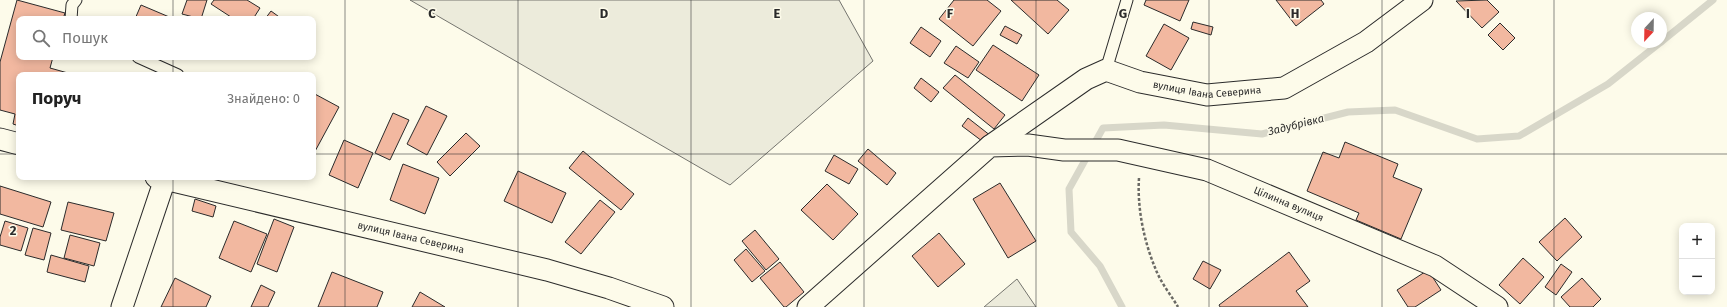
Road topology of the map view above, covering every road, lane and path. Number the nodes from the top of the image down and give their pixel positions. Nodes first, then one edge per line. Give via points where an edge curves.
1 (76, 0) edge
2 (1127, 0) edge
3 (1422, 0) edge
4 (71, 16) edge
5 (145, 60) edge
6 (1106, 70) junction
7 (171, 72) edge
8 (0, 139) edge
9 (16, 143) edge
10 (990, 146) junction
11 (1141, 155) junction
12 (161, 180) edge
13 (170, 180) edge
14 (122, 307) edge
15 (663, 307) edge
16 (808, 307) edge
17 (1178, 307) edge
18 (1497, 307) edge

1 - 4 lane via 72,5
2 - 6 lane
3 - 6 street, вулиця Івана Северина via 1366,42 1284,88 1207,95 1140,82
5 - 7 lane
6 - 10 street via 1086,79
8 - 9 street
10 - 11 street, Цілинна вулиця via 1028,145 1064,150 1118,150
10 - 16 street
11 - 17 path via 1138,196 1145,236 1156,270
11 - 18 street, Цілинна вулиця via 1207,170 1435,266
12 - 14 street
13 - 15 street, вулиця Івана Северина via 547,270

